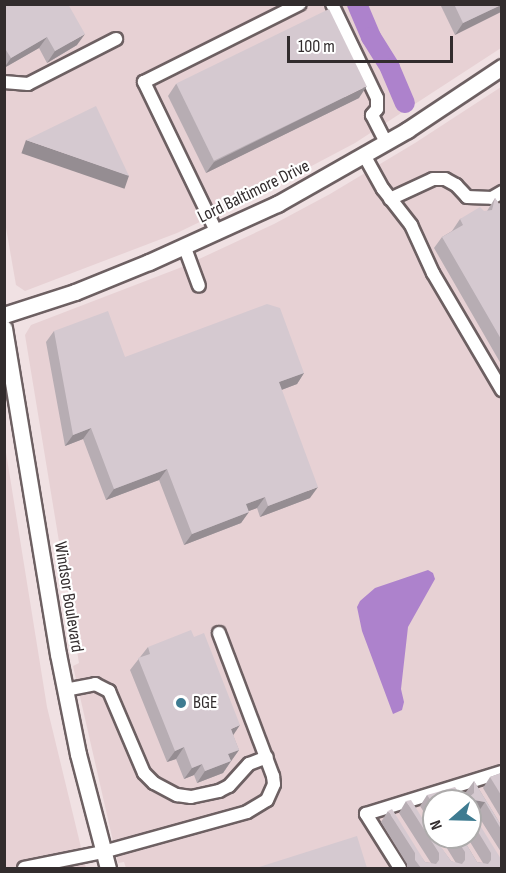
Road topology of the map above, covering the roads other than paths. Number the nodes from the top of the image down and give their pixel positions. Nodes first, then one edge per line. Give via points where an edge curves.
1 (300, 4) edge
2 (332, 4) edge
3 (116, 39) dead end
4 (501, 67) edge
5 (4, 82) edge
6 (386, 142) junction
7 (364, 155) junction
8 (501, 192) edge
9 (467, 197) junction
10 (390, 199) junction
11 (479, 215) edge
12 (217, 233) junction
13 (184, 248) junction
14 (199, 286) dead end
15 (4, 315) edge
16 (4, 328) edge
17 (501, 390) edge
18 (219, 633) dead end
19 (65, 690) junction
20 (267, 757) junction
21 (501, 774) edge
22 (451, 788) edge
23 (422, 802) edge
24 (103, 852) junction
25 (24, 868) edge
26 (108, 868) edge
27 (400, 868) edge

1 - 12 lane via 144,82
2 - 6 lane via 377,98 377,109 372,115
3 - 5 lane via 28,84
4 - 6 main road, Lord Baltimore Drive
6 - 7 main road, Lord Baltimore Drive
7 - 10 lane
7 - 12 main road, Lord Baltimore Drive
8 - 9 lane via 492,198
9 - 10 lane via 451,182 433,179
9 - 11 lane
10 - 17 lane via 411,225 433,273
12 - 13 main road, Lord Baltimore Drive
13 - 14 lane
13 - 15 main road, Lord Baltimore Drive via 75,292
16 - 19 main road, Windsor Boulevard
18 - 20 lane
19 - 20 lane via 95,684 109,691 144,773 177,795 219,791 249,765
19 - 24 main road, Windsor Boulevard
20 - 24 lane via 274,784 267,800 259,806
21 - 22 lane via 472,787
23 - 27 lane via 389,813 366,814
24 - 25 lane
24 - 26 main road, Windsor Boulevard

